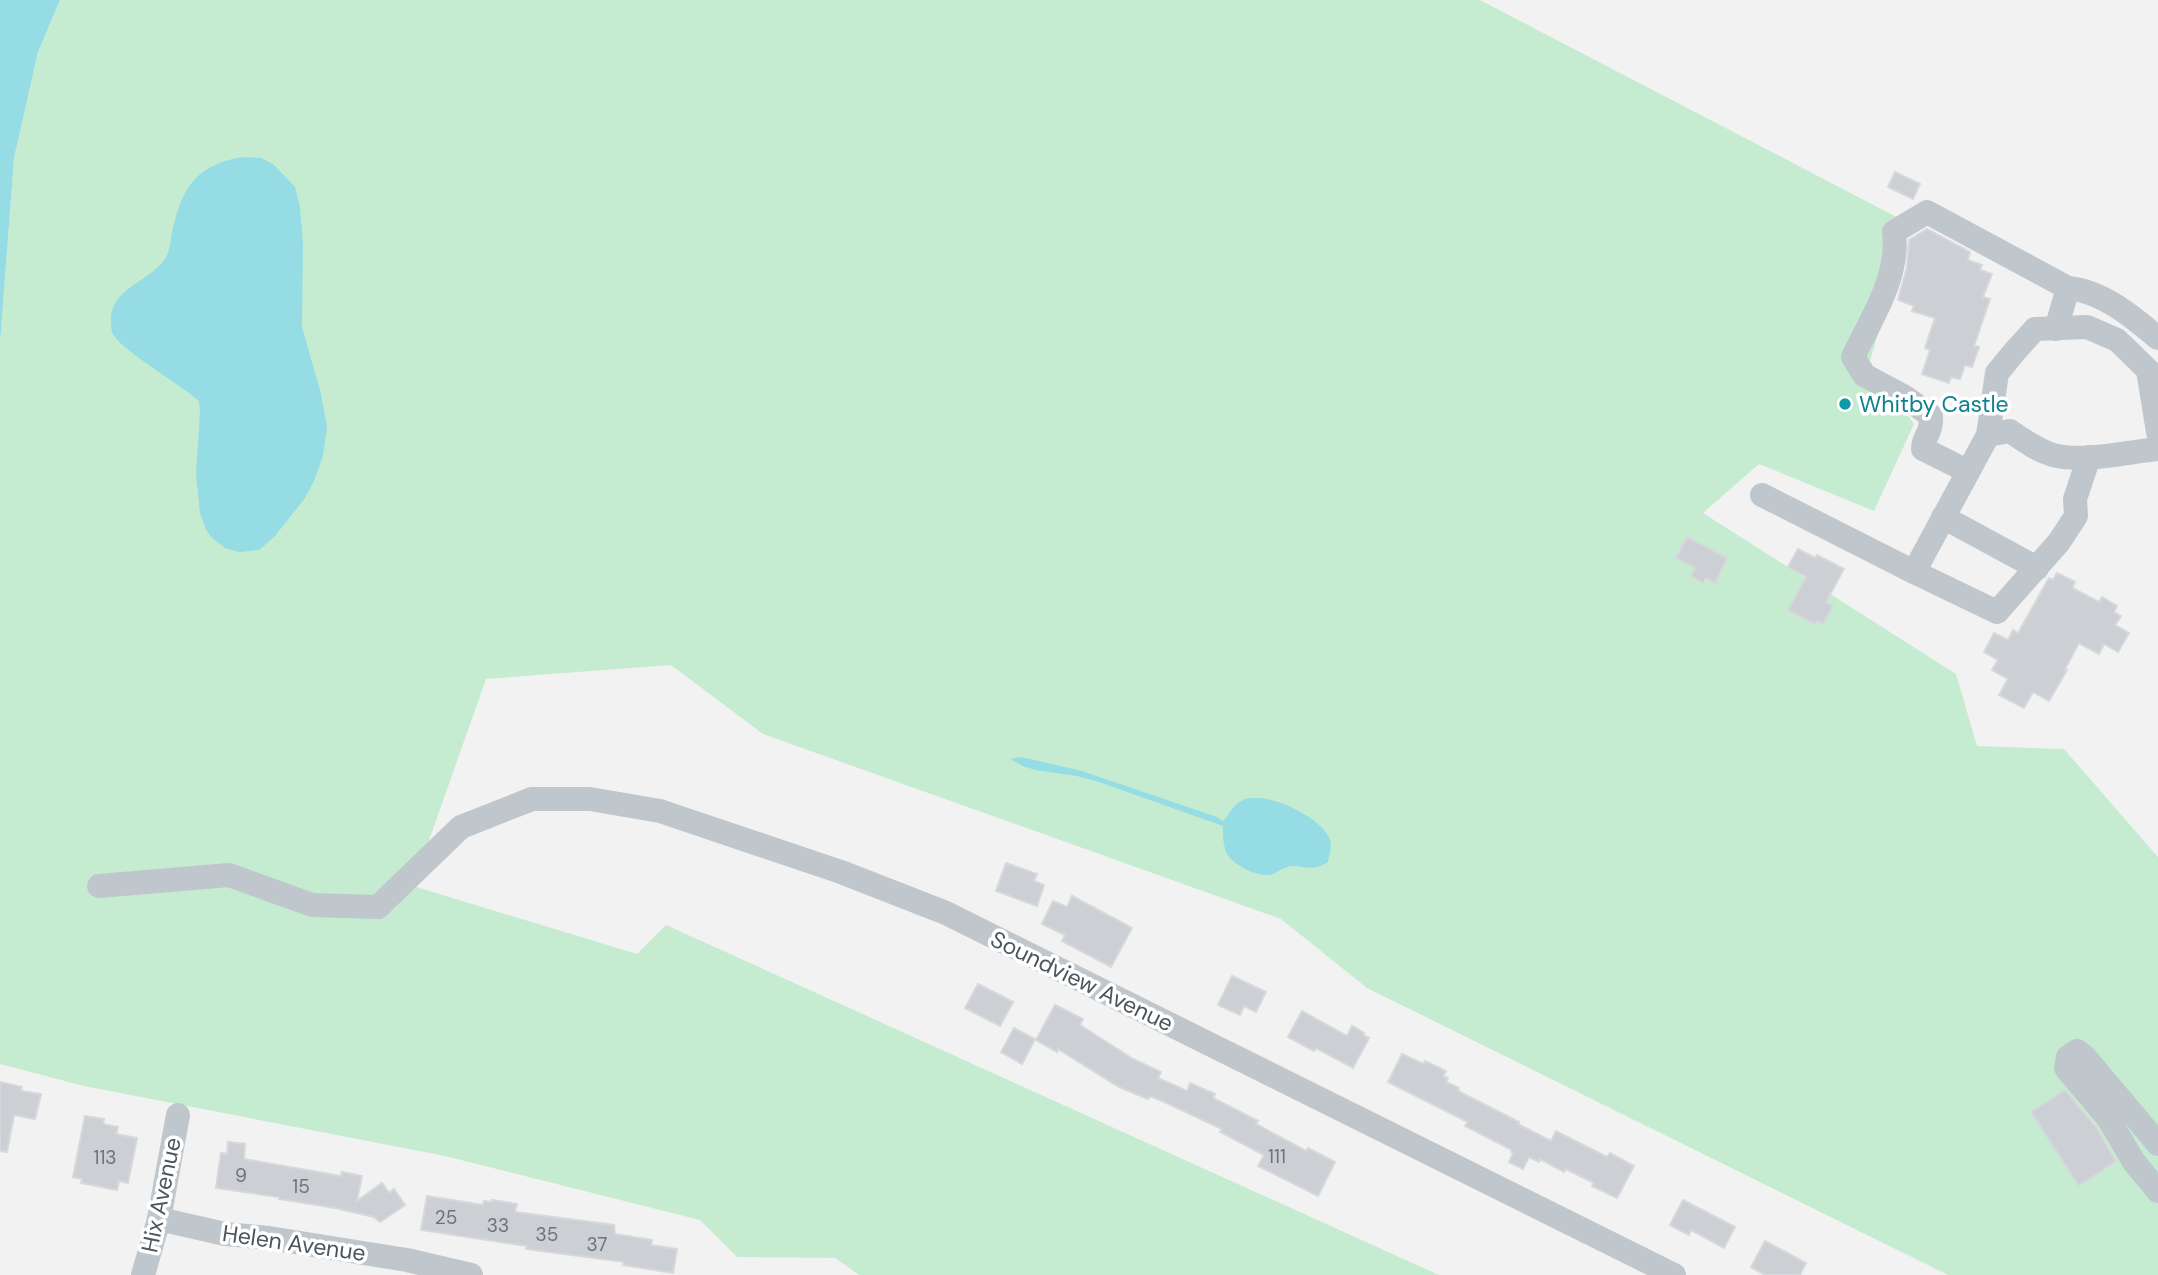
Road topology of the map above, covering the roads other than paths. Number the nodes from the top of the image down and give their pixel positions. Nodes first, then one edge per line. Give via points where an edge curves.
1 (2068, 288) junction
2 (2056, 329) junction
3 (2158, 338) edge
4 (2153, 363) edge
5 (2158, 432) edge
6 (1988, 435) junction
7 (2158, 449) edge
8 (2089, 457) junction
9 (1969, 468) junction
10 (1762, 495) dead end
11 (1943, 517) junction
12 (2037, 568) junction
13 (1914, 572) junction
14 (99, 886) dead end
15 (178, 1115) dead end
16 (2158, 1144) edge
17 (2158, 1191) edge
18 (159, 1219) junction
19 (406, 1267) edge
20 (142, 1275) edge
21 (471, 1275) edge
22 (1674, 1275) edge

1 - 2 street
1 - 3 street via 2082,289 2132,316
1 - 9 street via 1927,212 1894,232 1893,267 1853,358 1864,375 1931,416 1932,429 1923,449
2 - 4 street via 2087,327
2 - 6 street via 2035,329 1997,373
4 - 5 street
6 - 8 street via 2010,431 2055,455
6 - 9 street
7 - 8 street
8 - 12 street via 2075,499 2076,516
9 - 11 street
10 - 13 street
11 - 12 street
11 - 13 street
12 - 13 street via 1997,612
14 - 22 street, Soundview Avenue via 229,875 312,905 378,907 461,827 532,799 590,799 660,811 947,913
15 - 18 street, Hix Avenue
16 - 17 street via 2084,1056 2077,1051 2067,1057 2066,1068 2108,1118
18 - 19 street, Helen Avenue
18 - 20 street, Hix Avenue
19 - 21 street, Helen Avenue

